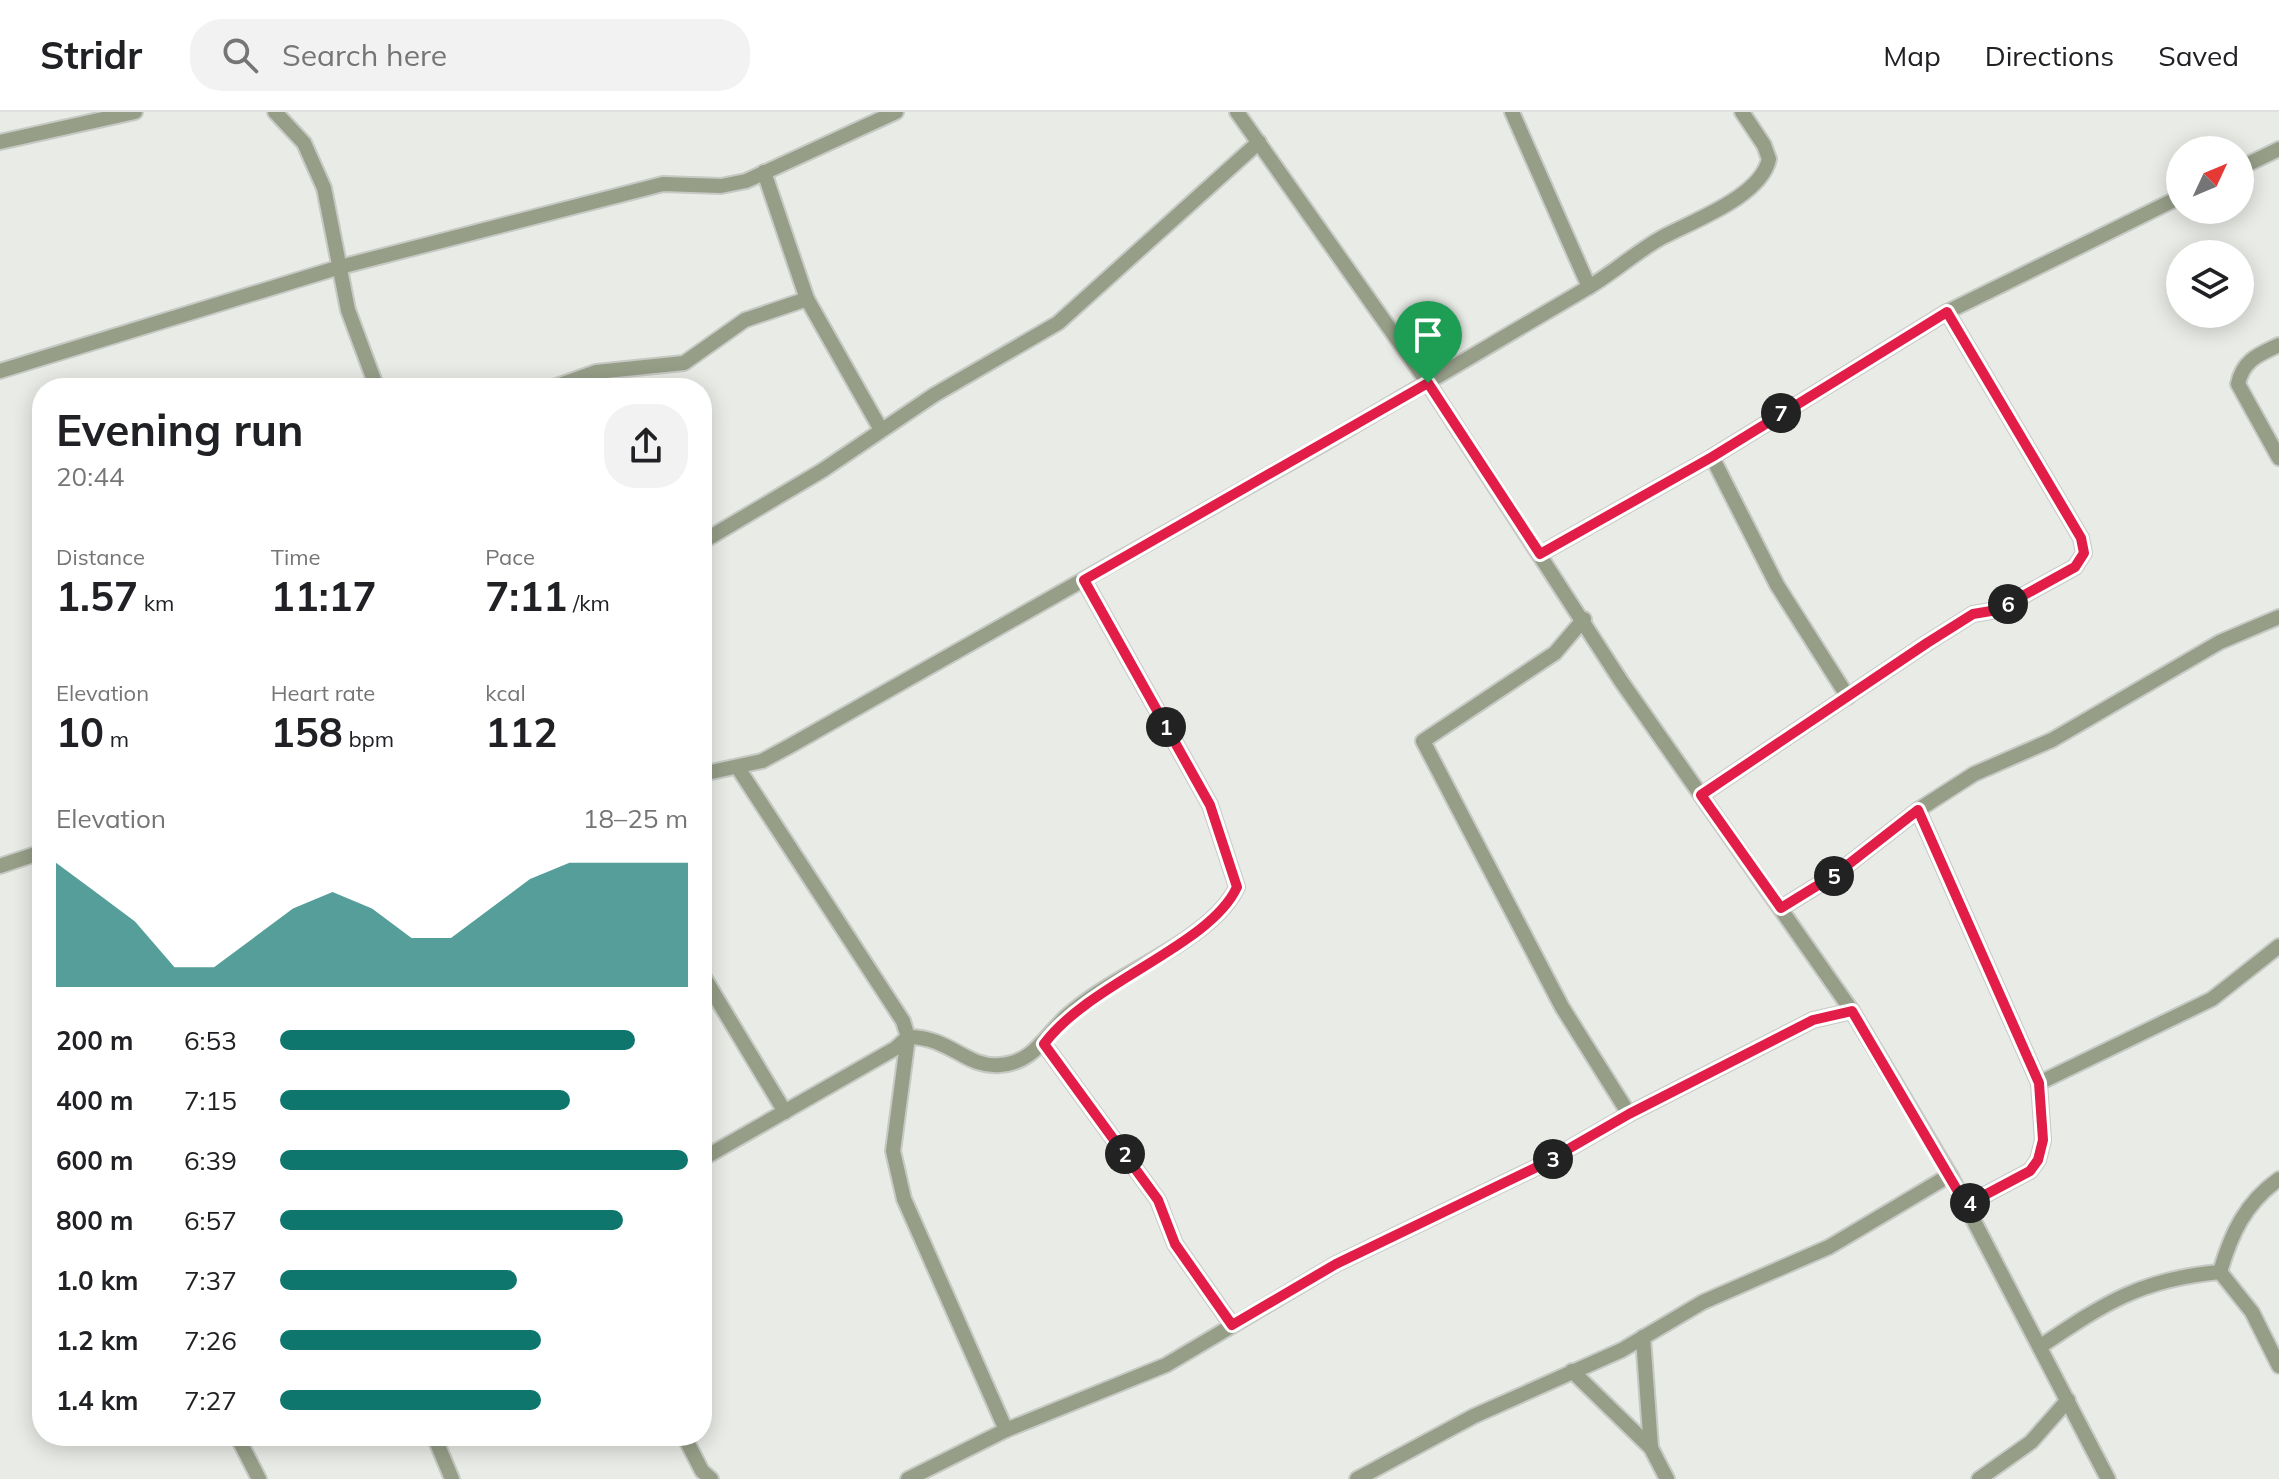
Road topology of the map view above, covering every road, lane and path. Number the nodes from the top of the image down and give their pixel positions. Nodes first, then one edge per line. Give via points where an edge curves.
1 (135, 112) edge
2 (275, 112) edge
3 (896, 112) edge
4 (1237, 112) edge
5 (1512, 112) edge
6 (1742, 112) edge
7 (0, 142) edge
8 (1259, 142) junction
9 (2279, 149) edge
10 (2254, 161) edge
11 (764, 172) junction
12 (2166, 204) edge
13 (340, 267) junction
14 (1589, 287) junction
15 (807, 299) junction
16 (1947, 312) junction
17 (2279, 345) edge
18 (0, 371) edge
19 (373, 378) edge
20 (579, 378) edge
21 (1428, 383) junction
22 (880, 428) junction
23 (1712, 457) junction
24 (2279, 458) edge
25 (712, 536) edge
26 (1540, 554) junction
27 (1084, 580) junction
28 (2279, 617) edge
29 (1584, 619) junction
30 (1848, 697) junction
31 (738, 768) junction
32 (712, 772) edge
33 (1701, 795) junction
34 (1918, 810) junction
35 (32, 855) edge
36 (0, 866) edge
37 (1781, 908) junction
38 (2279, 946) edge
39 (712, 991) edge
40 (1852, 1011) junction
41 (908, 1037) junction
42 (1044, 1044) junction
43 (2039, 1083) junction
44 (785, 1112) junction
45 (1629, 1114) junction
46 (712, 1153) edge
47 (1950, 1175) junction
48 (2279, 1179) edge
49 (1966, 1205) junction
50 (2220, 1272) junction
51 (1232, 1325) junction
52 (1643, 1337) junction
53 (2041, 1346) junction
54 (2279, 1366) edge
55 (1572, 1371) junction
56 (2068, 1400) junction
57 (1006, 1430) junction
58 (242, 1446) edge
59 (438, 1446) edge
60 (688, 1446) edge
61 (1651, 1448) junction
62 (702, 1476) edge
63 (259, 1479) edge
64 (452, 1479) edge
65 (908, 1479) edge
66 (1357, 1479) edge
67 (1667, 1479) edge
68 (1979, 1479) edge
69 (2108, 1479) edge

1 - 7 street
2 - 13 street via 304,143 315,165
3 - 11 street
4 - 8 street
5 - 14 street
6 - 14 street via 1769,159 1762,175 1707,217 1662,237
8 - 21 street
8 - 22 street via 1058,323
9 - 10 street
11 - 13 street via 721,186 663,184
11 - 15 street
12 - 16 street
13 - 18 street
13 - 19 street via 348,310
14 - 21 street
15 - 20 street via 745,320 684,363
15 - 22 street
16 - 23 street
16 - 30 street via 2081,538 2084,553 2075,567 1997,610 1973,614
17 - 24 street via 2252,357 2241,368 2238,384
21 - 26 street
21 - 27 street
22 - 25 street via 823,470
23 - 26 street
23 - 30 street via 1777,585
26 - 29 street
27 - 31 street via 788,747
27 - 42 street via 1210,805 1237,887 1210,921 1067,1016
28 - 34 street via 2220,642 2052,740 1974,774
29 - 33 street
29 - 45 street via 1555,653 1423,741 1562,1007
30 - 33 street
31 - 32 street
31 - 41 street via 903,1021
33 - 37 street
34 - 37 street via 1836,874
34 - 43 street
35 - 36 street
37 - 40 street
38 - 43 street via 2212,999
39 - 44 street
40 - 45 street via 1813,1020
40 - 47 street
41 - 42 street via 936,1039 983,1066 1010,1064
41 - 44 street
41 - 57 street via 893,1151 897,1173
42 - 51 street via 1158,1200 1175,1244
43 - 49 street via 2043,1140 2038,1160 2030,1171
44 - 46 street
45 - 51 street via 1537,1167 1336,1264
47 - 49 street
47 - 52 street via 1829,1247 1703,1302
48 - 50 street via 2247,1207
49 - 53 street
50 - 53 street via 2178,1276 2109,1300
50 - 54 street via 2252,1312
51 - 57 street via 1166,1365
52 - 55 street
52 - 61 street
53 - 56 street
55 - 61 street
55 - 66 street
56 - 68 street via 2031,1442
56 - 69 street
57 - 65 street
58 - 63 street
59 - 64 street
60 - 62 street
61 - 67 street

